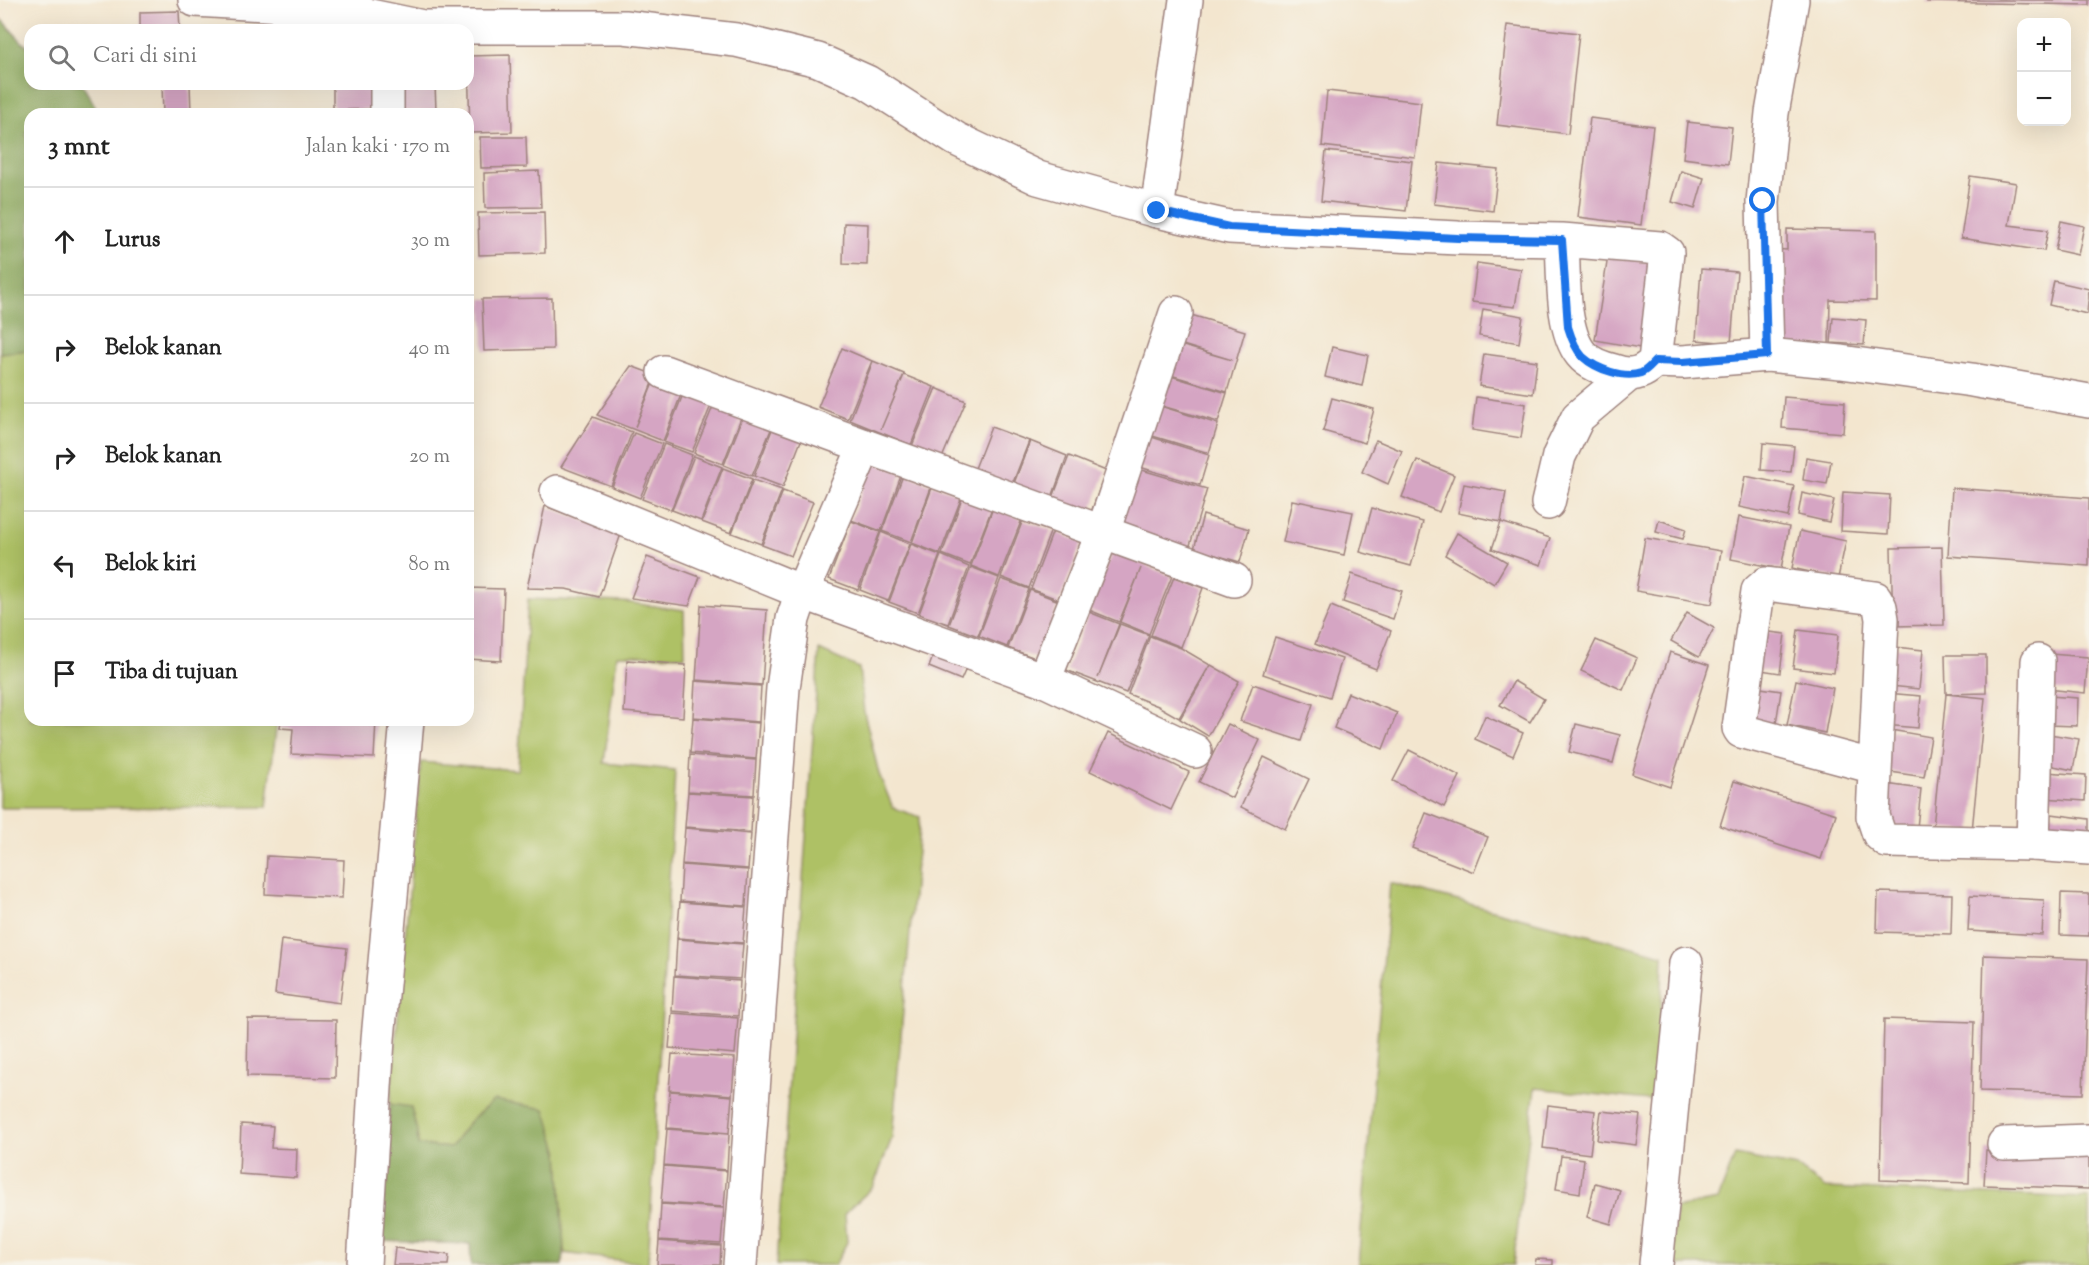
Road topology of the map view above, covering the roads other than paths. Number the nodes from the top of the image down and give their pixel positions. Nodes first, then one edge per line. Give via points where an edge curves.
1 (195, 0) edge
2 (1186, 0) edge
3 (1792, 0) edge
4 (332, 4) edge
5 (387, 16) edge
6 (413, 24) edge
7 (474, 27) edge
8 (387, 90) edge
9 (387, 108) edge
10 (1157, 211) junction
11 (1562, 240) junction
12 (1176, 313) dead end
13 (1767, 355) junction
14 (1642, 368) junction
15 (664, 372) dead end
16 (2089, 401) edge
17 (865, 446) junction
18 (557, 492) dead end
19 (1548, 503) dead end
20 (1103, 532) junction
21 (1234, 580) dead end
22 (802, 592) junction
23 (2038, 661) dead end
24 (1044, 680) junction
25 (406, 726) edge
26 (1195, 751) dead end
27 (1875, 767) junction
28 (2033, 844) junction
29 (2089, 848) edge
30 (1686, 963) dead end
31 (2089, 1141) edge
32 (2004, 1144) dead end
33 (364, 1265) edge
34 (740, 1265) edge
35 (1656, 1265) edge

1 - 4 street
2 - 10 street
3 - 13 street via 1772,113 1763,201
4 - 5 street
5 - 6 street
7 - 10 street via 624,27 736,40 818,60 867,82 956,139 1038,178
8 - 9 street
10 - 11 street via 1229,227
11 - 14 street via 1568,327 1581,356 1594,365
11 - 14 street via 1660,248 1667,253
12 - 20 street
13 - 14 street
13 - 16 street via 1972,380
14 - 19 street via 1578,417 1559,456
15 - 17 street
17 - 20 street
17 - 22 street
18 - 22 street
20 - 21 street
20 - 24 street
22 - 24 street
22 - 34 street via 783,688
23 - 28 street
24 - 26 street
25 - 33 street via 378,1039
27 - 27 street via 1882,619 1875,598 1761,586 1739,728
27 - 28 street via 1873,816 1879,834 1887,841
28 - 29 street
30 - 35 street
31 - 32 street

